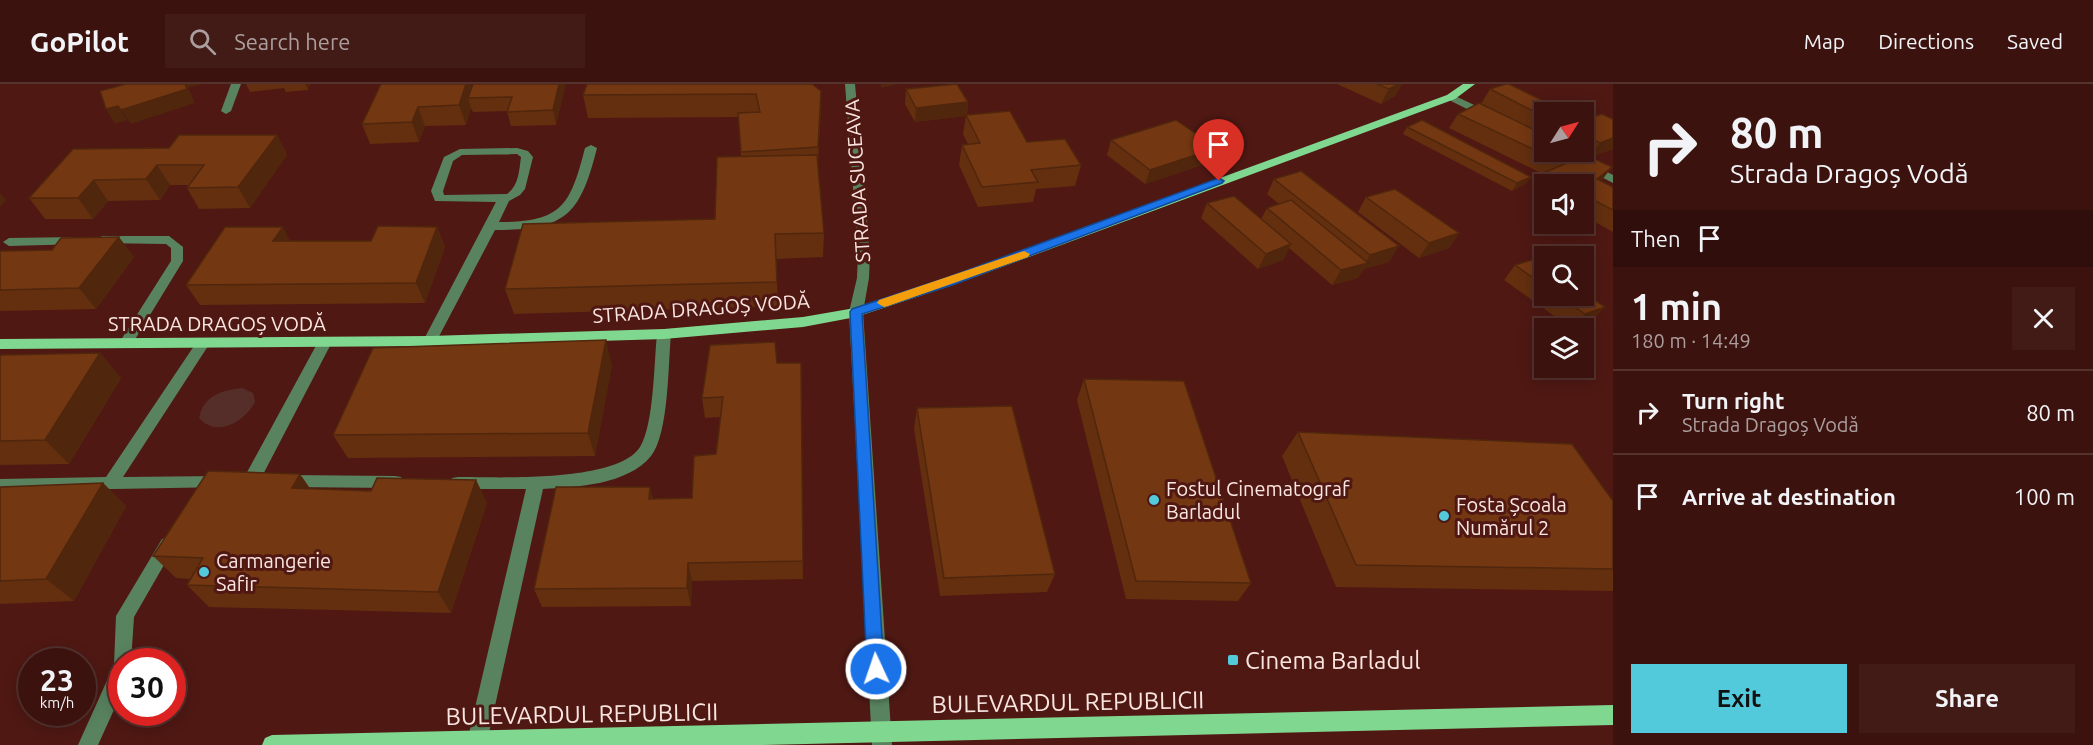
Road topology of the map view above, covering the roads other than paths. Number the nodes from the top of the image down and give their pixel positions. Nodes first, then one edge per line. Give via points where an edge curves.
1 (236, 84) edge
2 (850, 84) edge
3 (1470, 84) edge
4 (1451, 96) junction
5 (226, 111) dead end
6 (1503, 123) edge
7 (591, 148) dead end
8 (1578, 162) edge
9 (1613, 180) edge
10 (504, 199) junction
11 (490, 226) junction
12 (9, 242) dead end
13 (856, 312) junction
14 (664, 334) junction
15 (430, 341) junction
16 (325, 342) junction
17 (126, 343) junction
18 (203, 343) junction
19 (0, 344) edge
20 (251, 481) junction
21 (111, 482) junction
22 (406, 482) edge
23 (441, 482) edge
24 (205, 483) junction
25 (536, 483) junction
26 (0, 485) edge
27 (193, 503) edge
28 (174, 534) edge
29 (123, 648) edge
30 (108, 700) edge
31 (1613, 715) edge
32 (881, 739) edge
33 (477, 742) junction
34 (88, 745) edge
35 (272, 745) edge

1 - 5 street
2 - 13 street, STRADA SUCEAVA via 864,253
3 - 4 main road, STRADA DRAGOȘ VODĂ
4 - 6 street
4 - 13 main road, STRADA DRAGOȘ VODĂ via 1015,258
7 - 11 street via 577,194 566,210 550,220 526,226
8 - 9 street
10 - 10 street via 520,190 527,158 524,153 460,152 448,159 437,190 439,198
10 - 11 street
11 - 15 street
12 - 17 street via 169,240 177,247 177,261
13 - 14 main road, STRADA DRAGOȘ VODĂ via 765,327
13 - 32 street, STRADA SUCEAVA
14 - 15 main road, STRADA DRAGOȘ VODĂ
14 - 25 street via 654,426 644,454 627,468 605,475
15 - 16 main road, STRADA DRAGOȘ VODĂ
16 - 18 main road, STRADA DRAGOȘ VODĂ
16 - 20 street
17 - 18 main road, STRADA DRAGOȘ VODĂ
17 - 19 main road, STRADA DRAGOȘ VODĂ
18 - 21 street
20 - 22 street
20 - 24 street
21 - 24 street
21 - 26 street
23 - 25 street
24 - 27 street
25 - 33 street
28 - 29 street via 124,616
30 - 34 street
31 - 32 main road, BULEVARDUL REPUBLICII
32 - 33 main road, BULEVARDUL REPUBLICII
33 - 35 main road, BULEVARDUL REPUBLICII

